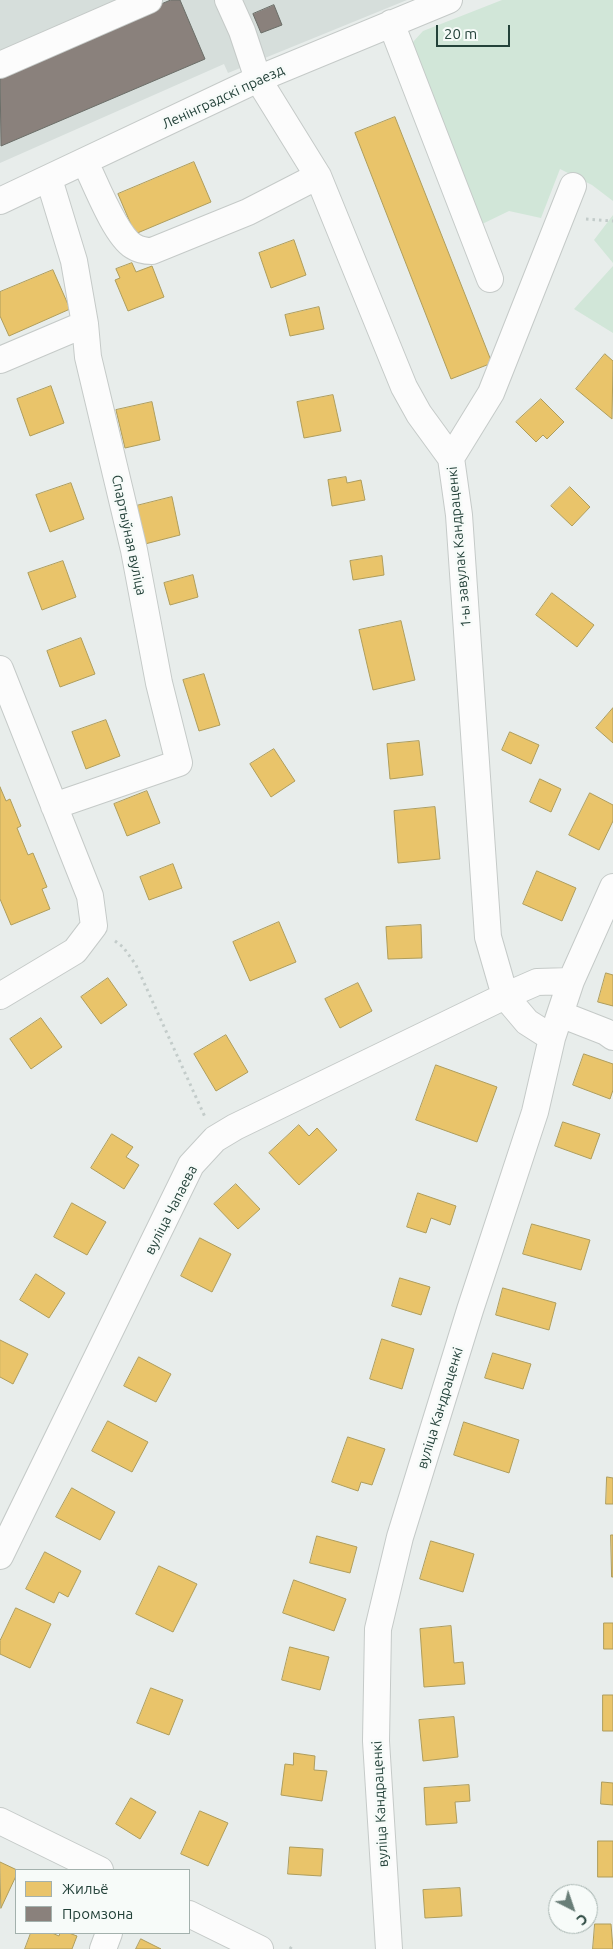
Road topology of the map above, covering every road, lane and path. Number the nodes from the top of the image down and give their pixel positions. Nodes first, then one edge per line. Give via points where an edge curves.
1 (149, 0) edge
2 (228, 0) edge
3 (449, 0) edge
4 (392, 23) junction
5 (0, 65) edge
6 (258, 79) junction
7 (85, 162) junction
8 (318, 176) junction
9 (49, 179) junction
10 (573, 186) dead end
11 (0, 201) edge
12 (490, 279) dead end
13 (84, 324) junction
14 (0, 360) edge
15 (451, 458) junction
16 (0, 670) edge
17 (54, 806) junction
18 (613, 887) edge
19 (94, 926) junction
20 (571, 980) junction
21 (2, 987) edge
22 (505, 996) junction
23 (556, 1026) junction
24 (613, 1037) edge
25 (215, 1139) junction
26 (7, 1523) edge
27 (0, 1556) edge
28 (0, 1820) edge
29 (98, 1869) edge
30 (190, 1914) edge
31 (109, 1934) edge
32 (103, 1949) edge
33 (260, 1949) edge
34 (389, 1949) edge

1 - 5 street
2 - 6 street, 1-ы завулак Кандраценкі
3 - 4 street, Ленінградскі праезд
4 - 6 street, Ленінградскі праезд
4 - 12 street
6 - 7 street, Ленінградскі праезд
6 - 8 street, 1-ы завулак Кандраценкі
7 - 8 street via 121,235 132,246 152,251 248,212
7 - 9 street, Ленінградскі праезд
8 - 15 street, 1-ы завулак Кандраценкі via 404,387
9 - 11 street, Ленінградскі праезд
9 - 13 street, Спартыўная вуліца via 74,261
10 - 15 street via 492,393
13 - 14 street
13 - 17 street, Спартыўная вуліца via 88,356 134,550 159,684 179,763
15 - 22 street, 1-ы завулак Кандраценкі via 459,515 488,937
16 - 17 street
17 - 19 street via 90,896
18 - 20 street, вуліца Кандраценкі
19 - 21 street via 75,951
19 - 25 path via 122,947 136,965
20 - 22 street, вуліца Чапаева via 537,982
20 - 23 street, вуліца Кандраценкі
22 - 23 street, 1-ы завулак Кандраценкі via 527,1022
22 - 25 street, вуліца Чапаева
23 - 24 street, 1-ы завулак Кандраценкі via 606,1032
23 - 34 street, вуліца Кандраценкі via 535,1112 400,1537 378,1629 376,1741
25 - 26 street, вуліца Чапаева via 192,1165
26 - 27 street, вуліца Чапаева
28 - 29 street
30 - 33 street
31 - 32 street

